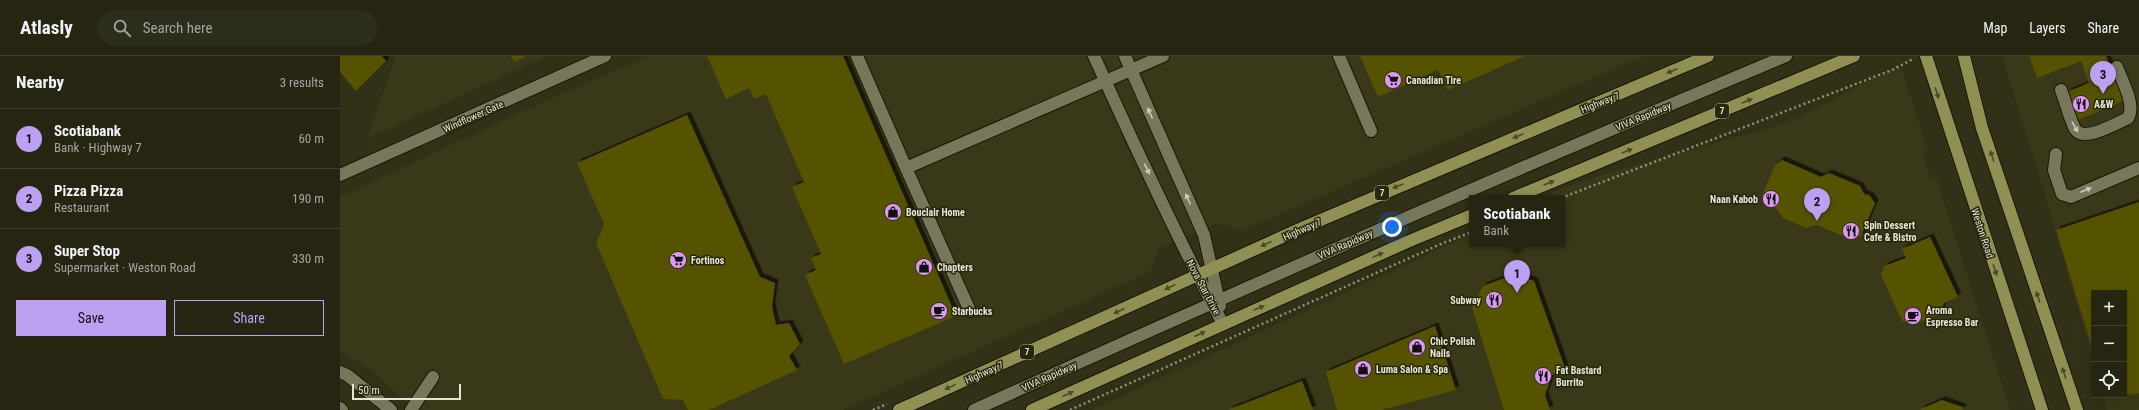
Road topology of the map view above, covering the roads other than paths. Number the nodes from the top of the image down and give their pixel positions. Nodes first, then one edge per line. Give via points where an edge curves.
1 (605, 56) edge
2 (858, 56) edge
3 (1094, 56) edge
4 (1125, 56) edge
5 (1163, 56) edge
6 (1338, 56) edge
7 (1708, 56) edge
8 (1786, 56) edge
9 (1854, 56) edge
10 (1926, 56) edge
11 (1964, 56) edge
12 (2117, 66) dead end
13 (1131, 70) junction
14 (1106, 81) junction
15 (2061, 90) dead end
16 (1371, 131) dead end
17 (2056, 154) dead end
18 (906, 168) junction
19 (2139, 168) edge
20 (340, 174) edge
21 (1520, 195) edge
22 (1469, 216) edge
23 (1211, 269) junction
24 (1197, 275) junction
25 (1215, 301) junction
26 (970, 311) dead end
27 (1223, 324) junction
28 (340, 372) edge
29 (433, 377) dead end
30 (391, 410) edge
31 (411, 410) edge
32 (899, 410) edge
33 (974, 410) edge
34 (1032, 410) edge
35 (2042, 410) edge
36 (2077, 410) edge

1 - 20 street, Windflower Gate
2 - 18 street
3 - 14 street, Nova Star Drive
4 - 13 street, Nova Star Drive
5 - 13 street
6 - 16 street
7 -> 23 main road, Highway 7 / 7 via 1392,189
8 - 25 street, VIVA Rapidway via 1520,167
21 -> 9 main road, 7
10 -> 35 main road, Weston Road
36 -> 11 main road via 1982,128
15 -> 12 street via 2076,130 2081,134 2088,134 2128,118 2131,112 2130,103
13 - 14 street
23 -> 13 street, Nova Star Drive via 1204,235
14 - 18 street
14 -> 24 street, Nova Star Drive via 1129,135
17 -> 19 street via 2054,170 2062,194 2071,196
18 - 26 street
27 -> 22 main road
23 - 24 main road, Highway 7 / 7
23 - 25 street, Nova Star Drive
24 - 25 street, Nova Star Drive
24 -> 32 main road, Highway 7 / 7
25 - 27 street, Nova Star Drive
25 - 33 street, VIVA Rapidway
34 -> 27 main road
28 - 30 street
29 - 31 street

